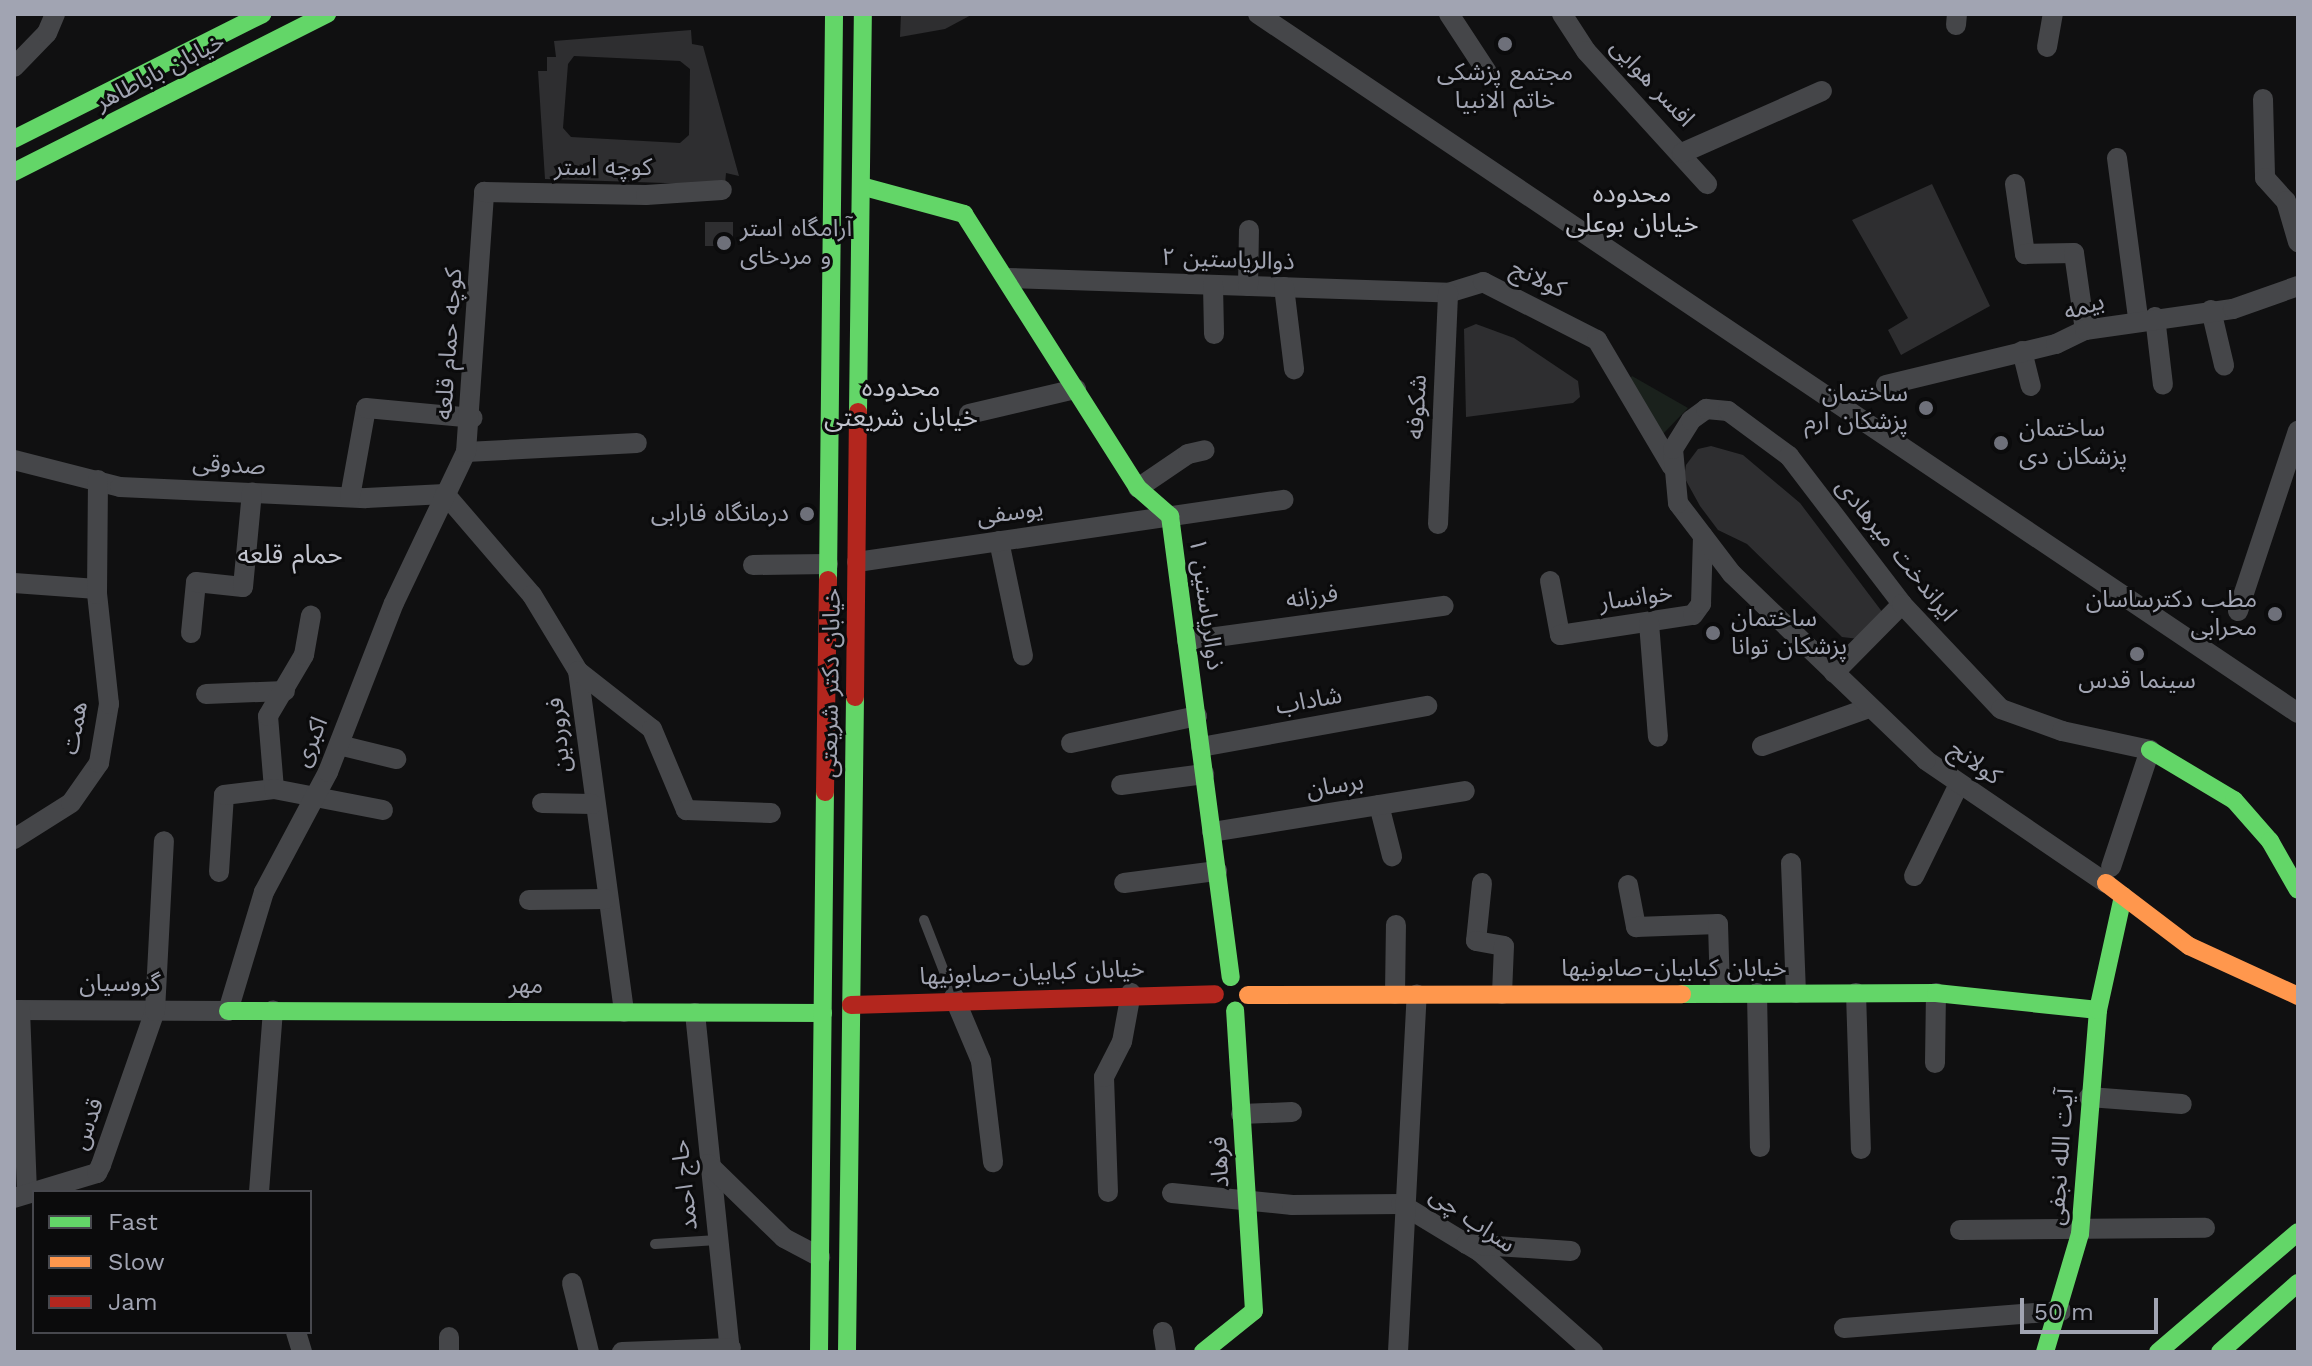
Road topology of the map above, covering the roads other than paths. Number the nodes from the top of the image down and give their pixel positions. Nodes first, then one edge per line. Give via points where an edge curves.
1 (55, 14) edge
2 (262, 14) edge
3 (327, 14) edge
4 (834, 14) edge
5 (863, 14) edge
6 (1258, 14) edge
7 (1449, 14) edge
8 (1562, 14) edge
9 (2053, 14) edge
10 (2047, 47) dead end
11 (14, 67) edge
12 (1487, 72) dead end
13 (1822, 91) dead end
14 (2263, 99) dead end
15 (14, 139) edge
16 (1682, 153) junction
17 (2117, 158) dead end
18 (14, 172) edge
19 (1707, 184) dead end
20 (2015, 184) dead end
21 (861, 186) junction
22 (722, 190) dead end
23 (484, 192) joint
24 (860, 230) junction
25 (1249, 230) dead end
26 (832, 231) junction
27 (2298, 242) edge
28 (1007, 278) junction
29 (1213, 285) junction
30 (1248, 286) junction
31 (2298, 286) edge
32 (1284, 287) junction
33 (1448, 293) junction
34 (2211, 310) junction
35 (2146, 318) junction
36 (2085, 330) junction
37 (1214, 334) dead end
38 (2022, 351) junction
39 (2224, 365) dead end
40 (1294, 369) dead end
41 (1886, 385) dead end
42 (2163, 385) dead end
43 (2031, 386) dead end
44 (1076, 389) junction
45 (969, 414) dead end
46 (473, 418) junction
47 (2298, 431) edge
48 (637, 443) dead end
49 (1205, 450) dead end
50 (466, 452) junction
51 (14, 460) edge
52 (1672, 467) junction
53 (2293, 468) edge
54 (98, 480) junction
55 (1138, 488) junction
56 (252, 492) junction
57 (445, 494) junction
58 (350, 497) junction
59 (1284, 500) dead end
60 (1678, 503) joint
61 (1170, 516) junction
62 (1438, 524) dead end
63 (1703, 536) junction
64 (999, 541) junction
65 (857, 562) junction
66 (828, 564) junction
67 (753, 565) dead end
68 (1550, 581) dead end
69 (97, 589) junction
70 (15, 591) edge
71 (1902, 604) junction
72 (1444, 606) dead end
73 (2238, 611) dead end
74 (311, 616) dead end
75 (1649, 623) junction
76 (191, 633) dead end
77 (1187, 641) junction
78 (1023, 656) dead end
79 (578, 671) junction
80 (1834, 673) junction
81 (285, 691) junction
82 (206, 694) dead end
83 (1427, 706) dead end
84 (1869, 708) junction
85 (2298, 713) edge
86 (1197, 716) junction
87 (1658, 737) dead end
88 (1071, 743) dead end
89 (339, 745) junction
90 (1762, 746) dead end
91 (1201, 747) junction
92 (2150, 750) junction
93 (396, 759) dead end
94 (1204, 774) junction
95 (1121, 785) dead end
96 (1958, 786) junction
97 (274, 789) junction
98 (1465, 791) dead end
99 (317, 794) junction
100 (542, 803) dead end
101 (592, 804) junction
102 (1379, 805) junction
103 (383, 810) dead end
104 (771, 813) dead end
105 (1212, 832) junction
106 (14, 839) edge
107 (164, 841) dead end
108 (1392, 856) dead end
109 (1791, 863) dead end
110 (1217, 871) junction
111 (219, 872) dead end
112 (2109, 875) junction
113 (1914, 876) dead end
114 (1124, 883) dead end
115 (1482, 883) dead end
116 (1628, 885) dead end
117 (2298, 890) edge
118 (2123, 896) junction
119 (605, 899) junction
120 (529, 900) dead end
121 (924, 920) dead end
122 (1396, 925) dead end
123 (1231, 977) junction
124 (1131, 993) junction
125 (1720, 993) junction
126 (1757, 993) junction
127 (1796, 993) junction
128 (1856, 993) junction
129 (1936, 993) junction
130 (1215, 994) junction
131 (1395, 994) junction
132 (1502, 994) junction
133 (1248, 995) junction
134 (1417, 995) junction
135 (2298, 996) edge
136 (954, 997) junction
137 (851, 1005) junction
138 (16, 1008) edge
139 (2098, 1010) junction
140 (155, 1011) junction
141 (228, 1011) junction
142 (273, 1011) junction
143 (1235, 1011) junction
144 (624, 1012) junction
145 (695, 1013) junction
146 (823, 1013) junction
147 (1935, 1063) dead end
148 (18, 1095) edge
149 (2089, 1097) junction
150 (2182, 1104) dead end
151 (1292, 1112) dead end
152 (1241, 1114) junction
153 (1760, 1147) dead end
154 (1861, 1149) dead end
155 (993, 1162) dead end
156 (708, 1164) junction
157 (35, 1190) edge
158 (259, 1190) edge
159 (1108, 1192) dead end
160 (1172, 1193) dead end
161 (20, 1194) edge
162 (1246, 1197) junction
163 (1401, 1204) junction
164 (2205, 1228) dead end
165 (1960, 1230) dead end
166 (2298, 1232) edge
167 (2080, 1234) junction
168 (717, 1240) junction
169 (655, 1244) dead end
170 (1466, 1244) junction
171 (1571, 1251) dead end
172 (820, 1257) junction
173 (2260, 1266) junction
174 (572, 1283) dead end
175 (2291, 1289) edge
176 (2061, 1311) junction
177 (1844, 1328) dead end
178 (730, 1350) edge
179 (589, 1352) edge
180 (622, 1352) edge
181 (819, 1352) edge
182 (847, 1352) edge
183 (1203, 1352) edge
184 (1398, 1352) edge
185 (1593, 1352) edge
186 (2045, 1352) edge
187 (2158, 1352) edge
188 (2220, 1352) edge

1 - 11 street via 47,33
2 - 15 street, خیابان باباطاهر
3 - 18 street, خیابان باباطاهر
4 - 26 street, خیابان دکتر شریعتی
5 - 21 street, خیابان دکتر شریعتی
6 - 85 street
7 - 12 street
8 - 16 street, افسر هوایی via 1586,51
9 - 10 street
13 - 16 street
14 - 27 street via 2265,178 2286,201
16 - 19 street, افسر هوایی
17 - 35 street
20 - 36 street via 2025,254 2074,253
21 - 24 street, خیابان دکتر شریعتی
21 - 28 street, ذوالریاستین ۱ via 964,214
22 - 23 street, کوچه استر via 646,195
23 - 46 street, کوچه حمام قلعه
24 - 26 street
24 - 65 street, خیابان دکتر شریعتی
25 - 30 street
26 - 66 street, خیابان دکتر شریعتی
28 - 29 street, ذوالریاستین ۲
28 - 44 street, ذوالریاستین ۱
29 - 30 street, ذوالریاستین ۲
29 - 37 street
30 - 32 street, ذوالریاستین ۲
31 - 34 street, بیمه
32 - 33 street, ذوالریاستین ۲
32 - 40 street
33 - 52 street, کولانج via 1483,282 1597,340
33 - 62 street, شکوفه
34 - 35 street, بیمه
34 - 39 street
35 - 36 street, بیمه
35 - 42 street
36 - 38 street, بیمه
38 - 41 street, بیمه
38 - 43 street
44 - 45 street
44 - 55 street, ذوالریاستین ۱
46 - 50 street, کوچه حمام قلعه
46 - 58 street via 366,408
47 - 53 street
48 - 50 street
49 - 55 street via 1188,454
50 - 57 street, کوچه حمام قلعه
51 - 54 street, صدوقی
52 - 60 street, ایراندخت میرهادی
52 - 71 street, ایراندخت میرهادی via 1682,428 1706,409 1728,411 1789,456
53 - 73 street
54 - 56 street, صدوقی via 120,487
54 - 69 street, همت
55 - 61 street, ذوالریاستین ۱
56 - 58 street, صدوقی
56 - 76 street via 243,587 196,582
57 - 58 street, صدوقی
57 - 79 street, فروردین via 532,595
57 - 89 street, اکبری
59 - 61 street, یوسفی
60 - 63 street, کولانج
61 - 64 street, یوسفی
61 - 77 street, ذوالریاستین ۱
63 - 75 street, خوانسار via 1699,611
63 - 80 street, کولانج via 1732,574
64 - 65 street, یوسفی
64 - 78 street
65 - 137 street, خیابان دکتر شریعتی
66 - 67 street
66 - 146 street, خیابان دکتر شریعتی
68 - 75 street, خوانسار via 1560,635
69 - 70 street
69 - 106 street, همت via 109,704 99,763 71,803
71 - 80 street
71 - 92 street, ایراندخت میرهادی via 2001,709 2062,731
72 - 77 street, فرزانه
74 - 81 street via 304,655
75 - 87 street
77 - 86 street, ذوالریاستین ۱
79 - 101 street, فروردین
79 - 104 street via 652,729 686,810
80 - 84 street, کولانج
81 - 82 street
81 - 97 street via 268,716
83 - 91 street, شاداب
84 - 90 street
84 - 96 street, کولانج
86 - 88 street
86 - 91 street, ذوالریاستین ۱
89 - 93 street
89 - 99 street, اکبری
91 - 94 street, ذوالریاستین ۱
92 - 112 street
92 - 117 street via 2234,800 2270,841
94 - 95 street
94 - 105 street, ذوالریاستین ۱
96 - 112 street, کولانج
96 - 113 street
97 - 99 street
97 - 111 street via 224,795
98 - 102 street, برسان
99 - 103 street
99 - 141 street, اکبری via 255,914
100 - 101 street
101 - 119 street, فروردین
102 - 105 street, برسان
102 - 108 street
105 - 110 street, ذوالریاستین ۱
107 - 140 street
109 - 127 street
110 - 114 street
110 - 123 street, ذوالریاستین ۱
112 - 118 street, کولانج
115 - 132 street via 1476,941 1504,946
116 - 125 street via 1636,927 1718,924
118 - 135 street, کولانج via 2189,946
118 - 139 street, آیت الله نجفی
119 - 120 street
119 - 144 street, فروردین
121 - 136 lane
122 - 131 street
123 - 130 street
123 - 133 street via 1243,981
124 - 130 street, خیابان کبابیان-صابونیها
124 - 136 street, خیابان کبابیان-صابونیها
124 - 159 street via 1122,1042 1104,1077
125 - 126 street, خیابان کبابیان-صابونیها
125 - 132 street, خیابان کبابیان-صابونیها
126 - 127 street, خیابان کبابیان-صابونیها
126 - 153 street
127 - 128 street, خیابان کبابیان-صابونیها
128 - 129 street, خیابان کبابیان-صابونیها
128 - 154 street
129 - 139 street, خیابان کبابیان-صابونیها
129 - 147 street
130 - 143 street via 1219,1005
131 - 133 street, خیابان کبابیان-صابونیها
131 - 134 street, خیابان کبابیان-صابونیها
132 - 134 street, خیابان کبابیان-صابونیها
133 - 143 street
134 - 163 street
136 - 137 street, خیابان کبابیان-صابونیها
136 - 155 street via 981,1061
137 - 182 street, خیابان دکتر شریعتی
138 - 140 street, گروسیان
138 - 148 street
139 - 149 street, آیت الله نجفی
140 - 141 street, گروسیان
140 - 157 street, قدس via 97,1173
141 - 142 street, مهر
142 - 144 street, مهر
142 - 158 street
143 - 152 street, فرهاد
144 - 145 street, مهر
145 - 146 street, مهر
145 - 156 street, حاج احمد
146 - 172 street, خیابان دکتر شریعتی
148 - 161 street
149 - 150 street
149 - 167 street, آیت الله نجفی
151 - 152 street
152 - 162 street, فرهاد
156 - 168 street, حاج احمد
156 - 172 street via 784,1238
160 - 162 street, سراب چی
162 - 163 street, سراب چی via 1292,1205
162 - 183 street, فرهاد via 1254,1311
163 - 170 street, سراب چی
163 - 184 street
164 - 167 street
165 - 167 street
166 - 173 street
167 - 176 street, آیت الله نجفی
168 - 169 lane
168 - 178 street, حاج احمد
170 - 171 street
170 - 185 street, سراب چی
172 - 181 street, خیابان دکتر شریعتی
173 - 175 street
173 - 187 street
174 - 179 street
175 - 188 street
176 - 177 street
176 - 186 street, آیت الله نجفی
178 - 180 street

